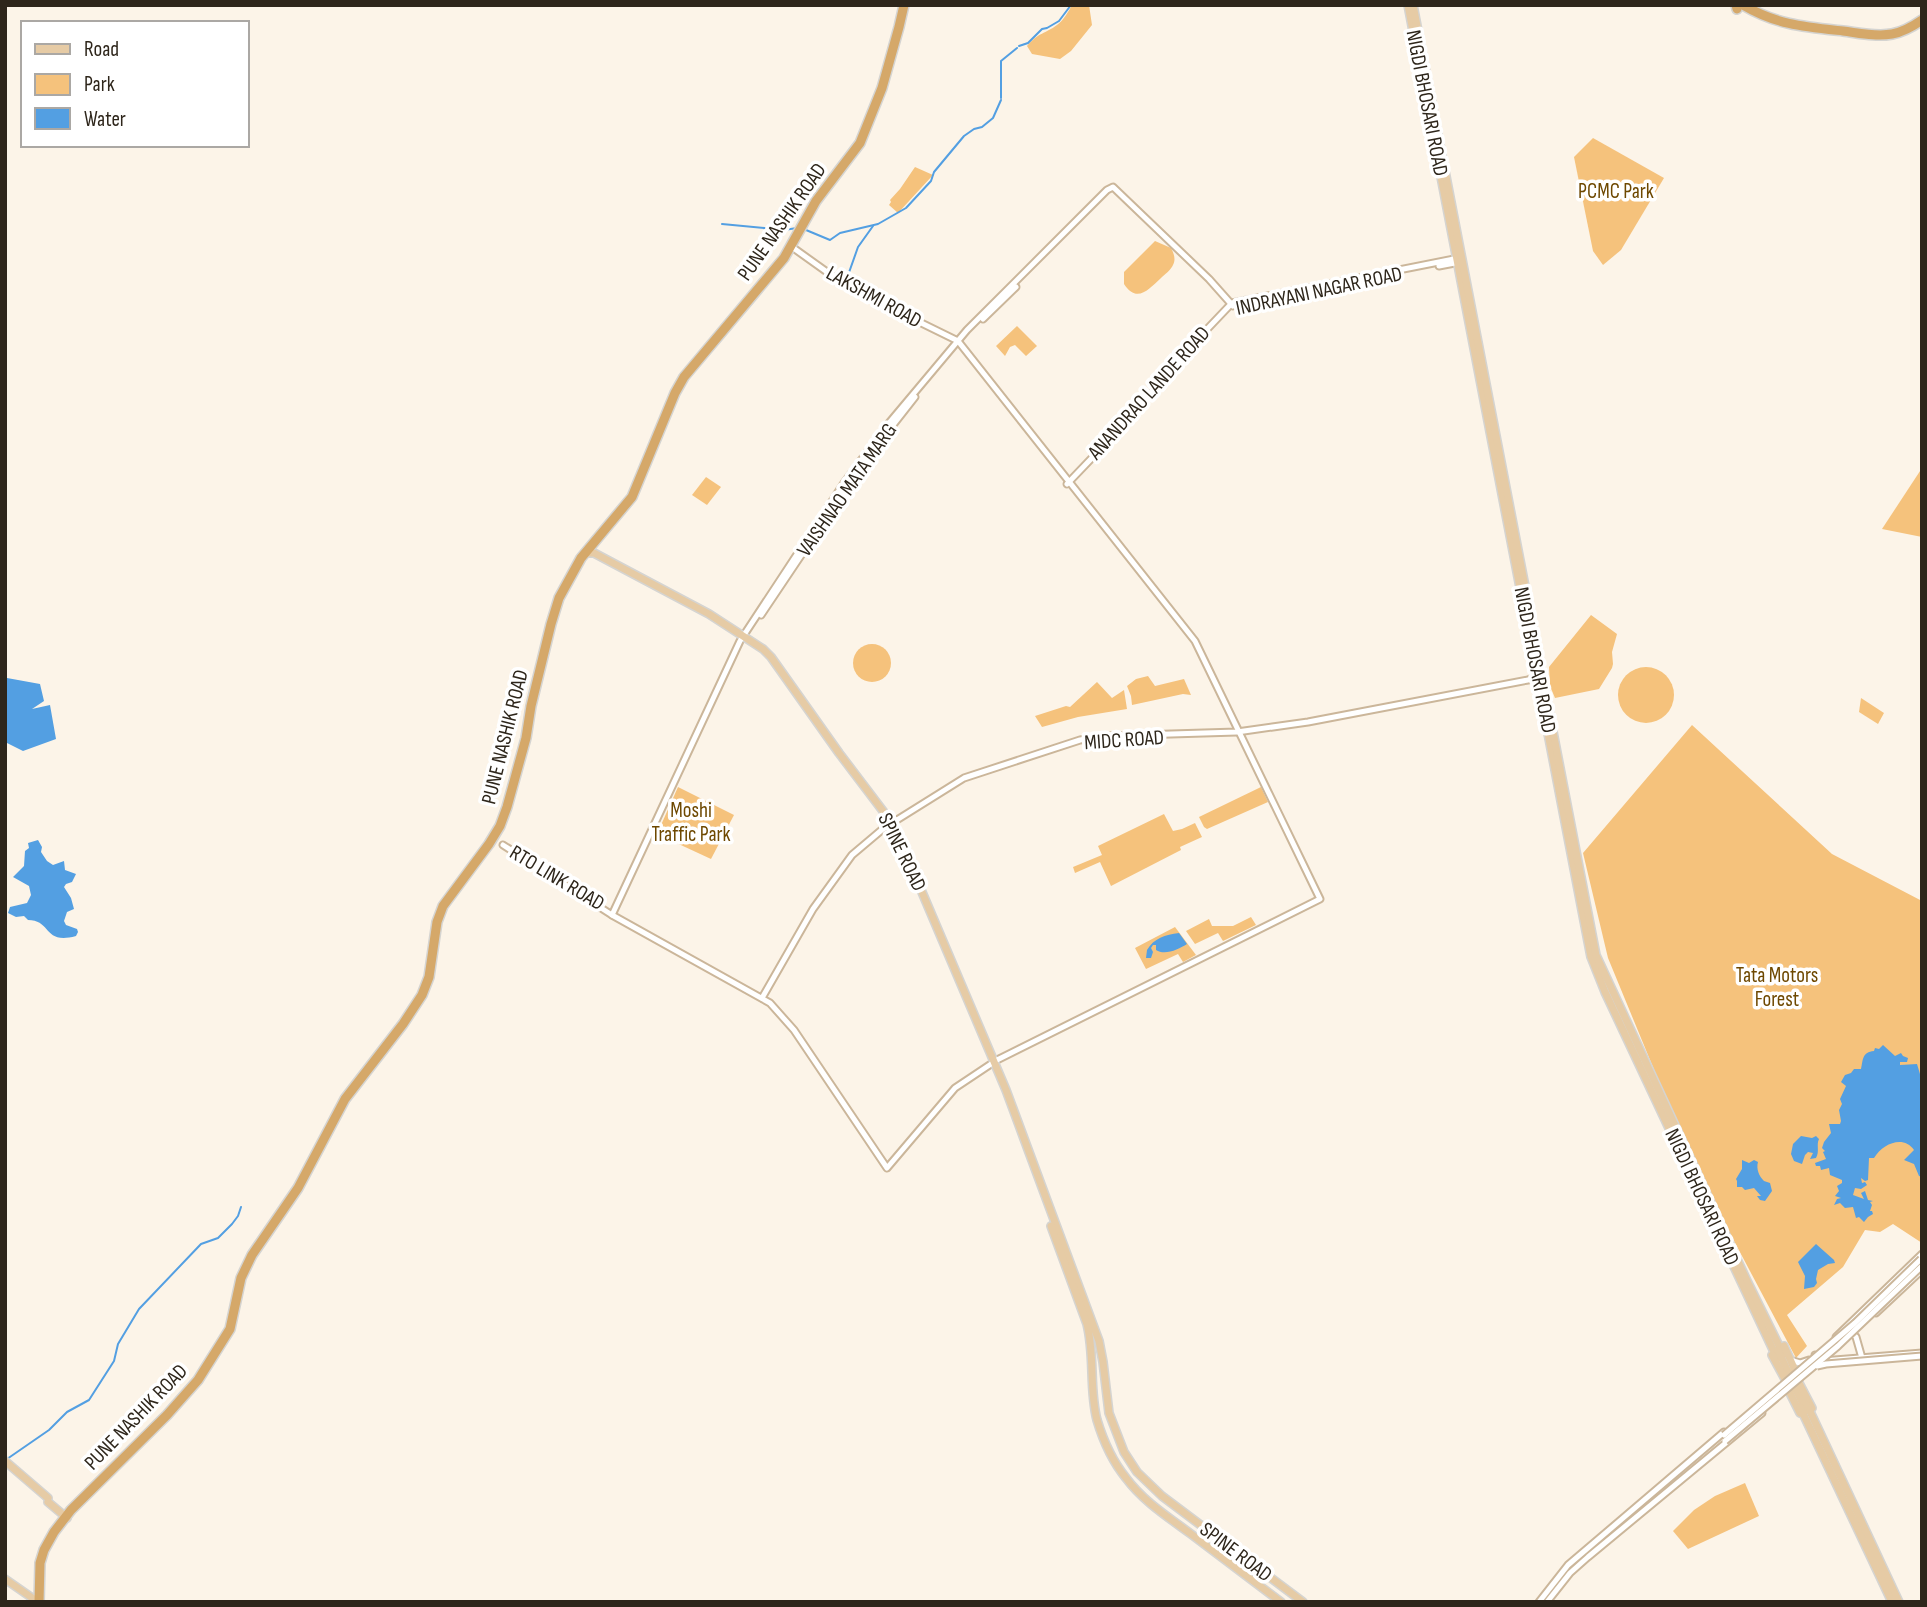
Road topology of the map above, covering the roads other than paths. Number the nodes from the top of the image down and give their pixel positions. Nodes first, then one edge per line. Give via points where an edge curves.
1 (905, 5) edge
2 (1408, 5) edge
3 (1413, 5) edge
4 (1742, 7) edge
5 (1922, 18) edge
6 (1420, 55) junction
7 (793, 248) junction
8 (1460, 260) junction
9 (1233, 304) junction
10 (958, 343) junction
11 (1068, 483) junction
12 (586, 555) junction
13 (743, 640) junction
14 (1541, 676) junction
15 (1421, 702) junction
16 (1254, 731) junction
17 (1239, 733) junction
18 (890, 826) junction
19 (499, 843) junction
20 (614, 914) junction
21 (764, 997) junction
22 (994, 1060) junction
23 (1059, 1241) junction
24 (1921, 1257) edge
25 (1922, 1268) edge
26 (1747, 1286) junction
27 (1846, 1326) junction
28 (1853, 1334) junction
29 (1858, 1344) junction
30 (1780, 1356) dead end
31 (1922, 1356) edge
32 (1862, 1357) junction
33 (1812, 1358) junction
34 (1854, 1359) junction
35 (1790, 1360) junction
36 (1822, 1361) junction
37 (1815, 1368) junction
38 (1808, 1371) junction
39 (1792, 1381) junction
40 (1723, 1439) junction
41 (1822, 1453) junction
42 (1832, 1459) junction
43 (5, 1463) edge
44 (67, 1517) junction
45 (5, 1581) edge
46 (32, 1602) edge
47 (40, 1602) edge
48 (1281, 1602) edge
49 (1303, 1602) edge
50 (1539, 1602) edge
51 (1548, 1602) edge
52 (1892, 1602) edge
53 (1899, 1602) edge

1 - 7 highway, PUNE NASHIK ROAD via 885,89 864,141
2 - 6 main road, NIGDI BHOSARI ROAD
3 - 6 main road, NIGDI BHOSARI ROAD
4 - 5 highway via 1789,21 1868,31 1890,31
6 - 8 main road, NIGDI BHOSARI ROAD
7 - 10 main road, LAKSHMI ROAD via 848,287
7 - 12 highway, PUNE NASHIK ROAD via 683,384 636,495
8 - 9 main road, INDRAYANI NAGAR ROAD
8 - 14 main road, NIGDI BHOSARI ROAD
9 - 10 main road, VAISHNAO MATA MARG via 1111,188
9 - 11 main road, ANANDRAO LANDE ROAD
10 - 11 main road
10 - 13 main road, VAISHNAO MATA MARG via 853,476
11 - 17 main road via 1194,639
12 - 13 main road, SPINE ROAD via 594,553 689,603
12 - 19 highway, PUNE NASHIK ROAD via 557,613
12 - 44 highway, PUNE NASHIK ROAD via 565,585 553,614 506,812 489,844 443,906 422,995 340,1106 303,1179 252,1255 241,1278 228,1335 198,1380
13 - 18 main road, SPINE ROAD via 771,657
13 - 20 main road, VAISHNAO MATA MARG
14 - 15 main road, MIDC ROAD
14 - 26 main road, NIGDI BHOSARI ROAD via 1591,957
15 - 16 main road, MIDC ROAD
15 - 16 main road, MIDC ROAD
16 - 17 main road, MIDC ROAD
17 - 18 main road, MIDC ROAD via 1080,740 960,780
17 - 22 main road via 1318,898
18 - 21 main road, MIDC ROAD via 846,867
18 - 22 main road, SPINE ROAD
19 - 20 main road, RTO LINK ROAD
19 - 44 highway, PUNE NASHIK ROAD via 444,912 430,984 421,1003 345,1105 307,1180 252,1262 227,1343 186,1401
20 - 21 main road, RTO LINK ROAD
21 - 22 main road, RTO LINK ROAD via 788,1021 887,1165 955,1088
22 - 23 main road, SPINE ROAD
23 - 48 main road, SPINE ROAD via 1089,1333 1099,1426 1120,1470 1158,1509
23 - 49 main road, SPINE ROAD via 1101,1348 1112,1425 1137,1472
24 - 27 main road
24 - 40 main road, bridge via 1845,1332
25 - 28 main road
25 - 38 main road, bridge
26 - 30 main road
26 - 35 main road via 1758,1294
26 - 39 main road via 1744,1294 1782,1377
27 - 28 main road
27 - 33 main road
28 - 29 main road
28 - 36 main road
29 - 32 main road
29 - 34 main road
31 - 32 main road
31 - 37 main road
31 - 38 main road, bridge via 1826,1364
32 - 34 main road
33 - 35 main road via 1800,1363
33 - 36 main road
33 - 39 main road
34 - 36 main road
35 - 39 main road
36 - 37 main road
37 - 39 main road
38 - 40 main road, bridge
39 - 40 main road
39 - 40 main road via 1749,1424
39 - 41 main road via 1790,1393
39 - 42 main road
40 - 50 main road via 1575,1559
40 - 51 main road via 1579,1564
41 - 42 main road via 1803,1406
41 - 52 main road
42 - 53 main road
43 - 44 main road
44 - 47 highway, PUNE NASHIK ROAD via 42,1556
45 - 46 main road
45 - 47 main road

